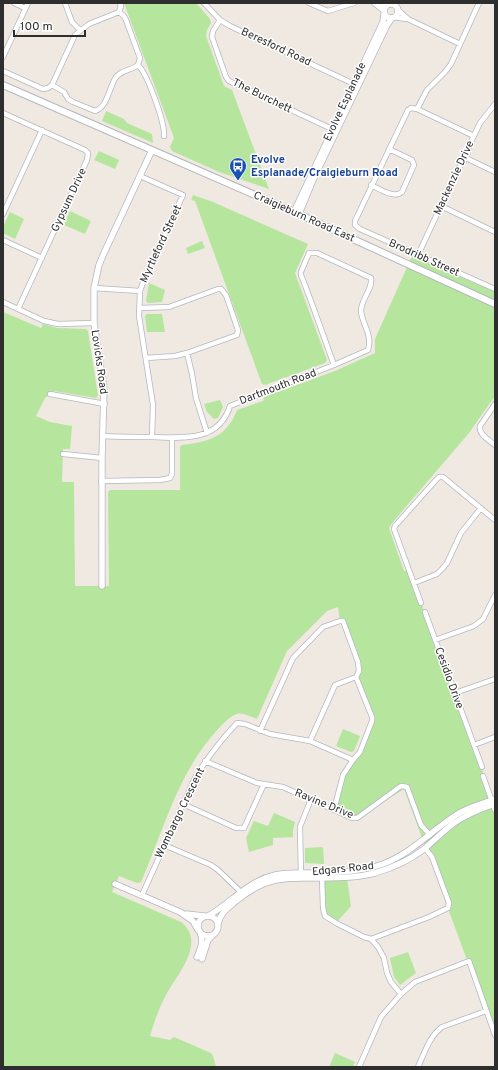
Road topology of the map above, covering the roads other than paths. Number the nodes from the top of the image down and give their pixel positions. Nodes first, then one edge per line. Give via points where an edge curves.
1 (14, 3) edge
2 (65, 3) edge
3 (120, 3) edge
4 (204, 3) edge
5 (309, 3) edge
6 (354, 3) edge
7 (374, 3) edge
8 (479, 3) edge
9 (393, 5) edge
10 (26, 6) edge
11 (119, 12) junction
12 (384, 13) junction
13 (393, 18) junction
14 (408, 19) junction
15 (220, 20) junction
16 (80, 30) junction
17 (460, 44) junction
18 (3, 57) edge
19 (138, 66) junction
20 (3, 71) edge
21 (3, 85) edge
22 (52, 85) junction
23 (356, 85) junction
24 (495, 104) edge
25 (416, 109) junction
26 (3, 113) edge
27 (42, 130) junction
28 (335, 130) junction
29 (164, 136) dead end
30 (474, 136) junction
31 (389, 149) junction
32 (152, 150) junction
33 (466, 158) junction
34 (495, 172) edge
35 (140, 176) junction
36 (372, 185) junction
37 (441, 206) junction
38 (296, 213) junction
39 (3, 214) edge
40 (495, 232) edge
41 (3, 240) edge
42 (418, 255) junction
43 (42, 258) junction
44 (94, 288) junction
45 (495, 289) edge
46 (140, 291) junction
47 (3, 302) edge
48 (495, 304) edge
49 (140, 308) junction
50 (18, 309) junction
51 (94, 323) junction
52 (187, 353) junction
53 (146, 358) junction
54 (334, 365) junction
55 (50, 394) dead end
56 (105, 404) junction
57 (495, 404) edge
58 (207, 432) junction
59 (103, 436) junction
60 (152, 437) junction
61 (172, 438) junction
62 (495, 445) edge
63 (63, 454) dead end
64 (102, 458) junction
65 (102, 481) junction
66 (481, 508) junction
67 (495, 520) edge
68 (414, 583) junction
69 (102, 586) dead end
70 (495, 595) edge
71 (421, 603) dead end
72 (425, 612) dead end
73 (434, 640) junction
74 (356, 678) junction
75 (495, 679) edge
76 (454, 693) junction
77 (260, 731) junction
78 (495, 737) edge
79 (310, 741) junction
80 (474, 745) junction
81 (353, 760) junction
82 (205, 761) junction
83 (482, 767) dead end
84 (483, 776) dead end
85 (264, 784) junction
86 (311, 799) junction
87 (494, 803) edge
88 (183, 804) junction
89 (334, 810) junction
90 (430, 835) junction
91 (164, 845) junction
92 (425, 848) junction
93 (301, 875) junction
94 (322, 878) junction
95 (115, 884) dead end
96 (242, 893) junction
97 (142, 895) junction
98 (180, 912) junction
99 (207, 916) junction
100 (218, 924) junction
101 (199, 931) junction
102 (214, 934) junction
103 (371, 939) junction
104 (401, 994) junction
105 (486, 1011) junction
106 (495, 1035) edge
107 (358, 1067) edge
108 (418, 1067) edge

1 - 10 street
2 - 16 street via 72,22
3 - 11 street
4 - 15 street, Beresford Road
5 - 6 street via 328,11
7 - 9 street
7 - 12 street
8 - 17 street
9 - 12 street via 385,7
9 - 13 street via 397,14
9 - 14 street
10 - 18 street
11 - 16 street via 88,24
11 - 19 street via 126,20 140,60
12 - 13 street via 387,17
12 - 23 street, Evolve Esplanade via 383,22
13 - 14 street
13 - 23 street, Evolve Esplanade
14 - 17 street
15 - 23 street, Beresford Road
15 - 28 street, The Burchett via 212,31 212,37 229,81
16 - 22 street via 70,43
17 - 25 street via 448,68 426,90
19 - 22 street via 116,77 103,105 97,110 90,110 72,102 64,92
19 - 29 street via 146,75 163,123
20 - 22 street via 43,88
21 - 32 main road, Craigieburn Road East
23 - 28 street, Evolve Esplanade
24 - 30 street, Mackenzie Drive via 480,123
25 - 30 street
25 - 31 street via 408,110
26 - 27 street, Gypsum Drive
27 - 39 street
27 - 43 street, Gypsum Drive via 85,150 88,157
28 - 38 street, Evolve Esplanade
30 - 33 street, Mackenzie Drive
31 - 36 street
31 - 36 street via 414,162 402,192 394,195
32 - 35 street, Lovicks Road
32 - 38 main road, Craigieburn Road East
33 - 34 street
33 - 37 street, Mackenzie Drive via 458,169
35 - 44 street, Lovicks Road via 99,265
35 - 46 street, Myrtleford Street via 184,195
36 - 42 street, Brodribb Street via 355,225
37 - 40 street
37 - 42 street, Mackenzie Drive
38 - 48 main road, Craigieburn Road East
41 - 43 street
42 - 45 street, Brodribb Street
43 - 50 street, Gypsum Drive
44 - 46 street
44 - 51 street, Lovicks Road
46 - 49 street, Myrtleford Street
47 - 50 street
49 - 52 street via 169,307 218,289 224,291 238,330 237,335
49 - 53 street, Myrtleford Street
50 - 51 street via 44,321 58,324
51 - 56 street, Lovicks Road
52 - 53 street
52 - 58 street via 196,398
53 - 60 street, Myrtleford Street via 153,405
54 - 54 street, Dartmouth Road via 301,275 309,253 317,253 371,278 361,312 369,336 368,350
54 - 58 street, Dartmouth Road via 230,406 221,424
55 - 56 street
56 - 59 street, Lovicks Road
57 - 62 street via 479,430
58 - 61 street, Dartmouth Road via 194,437
59 - 60 street, Dartmouth Road
59 - 64 street, Lovicks Road
60 - 61 street, Dartmouth Road
61 - 65 street via 170,478
63 - 64 street
64 - 65 street, Lovicks Road
65 - 69 street, Lovicks Road
66 - 67 street
66 - 68 street via 461,533 442,569 437,574
66 - 68 street via 443,477 439,477 414,504 394,529
68 - 71 street
70 - 73 street, Cesidio Drive via 483,619 474,626
72 - 73 street
73 - 76 street, Cesidio Drive
74 - 77 street via 359,671 358,662 343,621 323,627 293,658
74 - 79 street via 335,685
74 - 81 street via 372,721 360,752
75 - 76 street
76 - 80 street, Cesidio Drive
77 - 79 street, Wombargo Crescent
77 - 82 street, Wombargo Crescent via 237,723
78 - 80 street
79 - 81 street, Wombargo Crescent
80 - 83 street, Cesidio Drive
81 - 89 street via 343,775
82 - 85 street, Ravine Drive
82 - 88 street, Wombargo Crescent
84 - 87 street
85 - 86 street, Ravine Drive via 283,787
85 - 88 street via 244,828 236,828
86 - 89 street, Ravine Drive
86 - 93 street via 300,827
87 - 90 street, Edgars Road via 476,805 458,814
87 - 92 street, Edgars Road via 454,823
88 - 91 street, Wombargo Crescent
89 - 90 street, Ravine Drive via 357,818 401,786 407,787 421,825
90 - 93 street, Edgars Road via 410,851 382,864
91 - 96 street via 211,865
91 - 97 street, Wombargo Crescent
92 - 94 street, Edgars Road via 397,865 375,873 347,878
92 - 103 street via 432,857 449,903 448,908
93 - 94 street, Edgars Road
93 - 96 street, Edgars Road via 274,875 261,880
94 - 103 street via 325,916
95 - 97 street
96 - 99 street, Edgars Road
96 - 100 street, Edgars Road via 222,913
97 - 98 street
98 - 99 street
98 - 101 street via 193,921
99 - 100 street via 214,918
99 - 101 street via 199,920
100 - 102 street
101 - 102 street via 206,936
101 - 102 street via 202,938 200,958 208,940
103 - 104 street via 384,958 390,982
104 - 105 street via 415,982 469,961
104 - 107 street via 381,1017
105 - 106 street
105 - 108 street via 438,1030 431,1038

